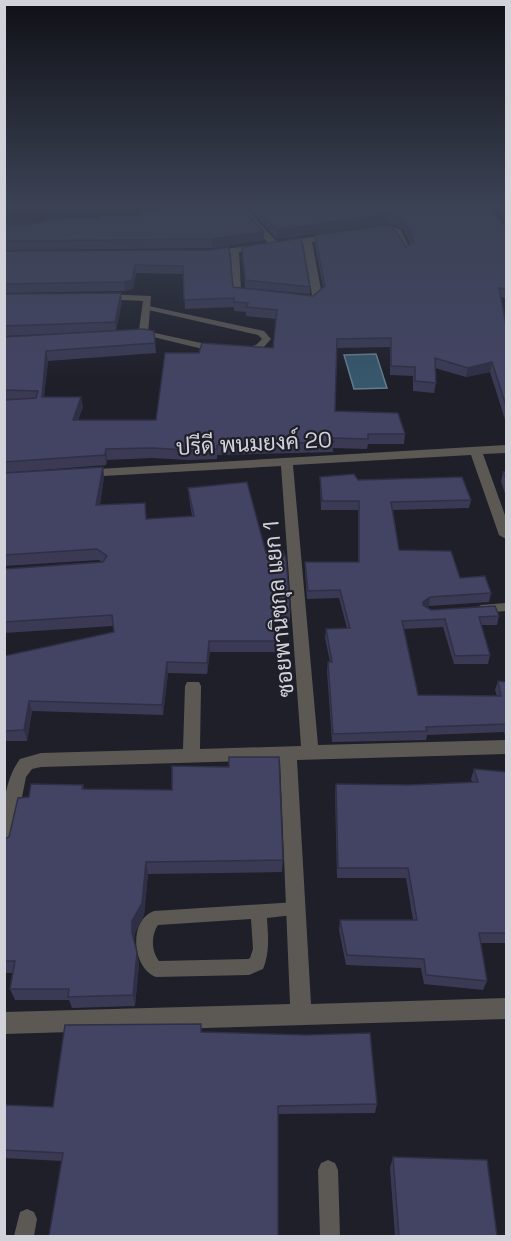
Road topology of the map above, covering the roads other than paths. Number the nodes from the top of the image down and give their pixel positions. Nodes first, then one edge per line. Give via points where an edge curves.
1 (235, 264) edge
2 (311, 264) edge
3 (266, 295) edge
4 (93, 297) edge
5 (290, 298) edge
6 (147, 307) junction
7 (144, 332) junction
8 (115, 336) edge
9 (227, 350) edge
10 (238, 351) edge
11 (507, 449) edge
12 (476, 451) junction
13 (287, 462) junction
14 (75, 473) edge
15 (507, 535) edge
16 (507, 607) edge
17 (473, 609) edge
18 (193, 686) dead end
19 (507, 747) edge
20 (288, 752) junction
21 (310, 752) junction
22 (190, 755) junction
23 (4, 843) edge
24 (296, 909) junction
25 (259, 912) junction
26 (507, 1009) edge
27 (302, 1014) junction
28 (4, 1023) edge
29 (328, 1170) dead end
30 (330, 1236) edge

1 - 3 street via 236,291
2 - 5 street via 317,298
4 - 6 street via 146,296
6 - 7 street
6 - 10 lane via 247,328 267,339 259,347
7 - 8 street via 137,336
7 - 9 lane
11 - 12 street, ปรีดี พนมยงค์ 20
12 - 13 street, ปรีดี พนมยงค์ 20
12 - 15 street
13 - 14 street, ปรีดี พนมยงค์ 20
13 - 21 street, ซอยพานิชกุล แยก 1
16 - 17 lane
18 - 22 street
19 - 21 street
20 - 21 street
20 - 22 street
20 - 24 street
22 - 23 street via 41,760 26,764 18,775
24 - 25 lane
24 - 27 street
25 - 25 lane via 154,918 146,929 146,960 156,969 249,967 257,963 261,949
26 - 27 street
27 - 28 street
29 - 30 lane

